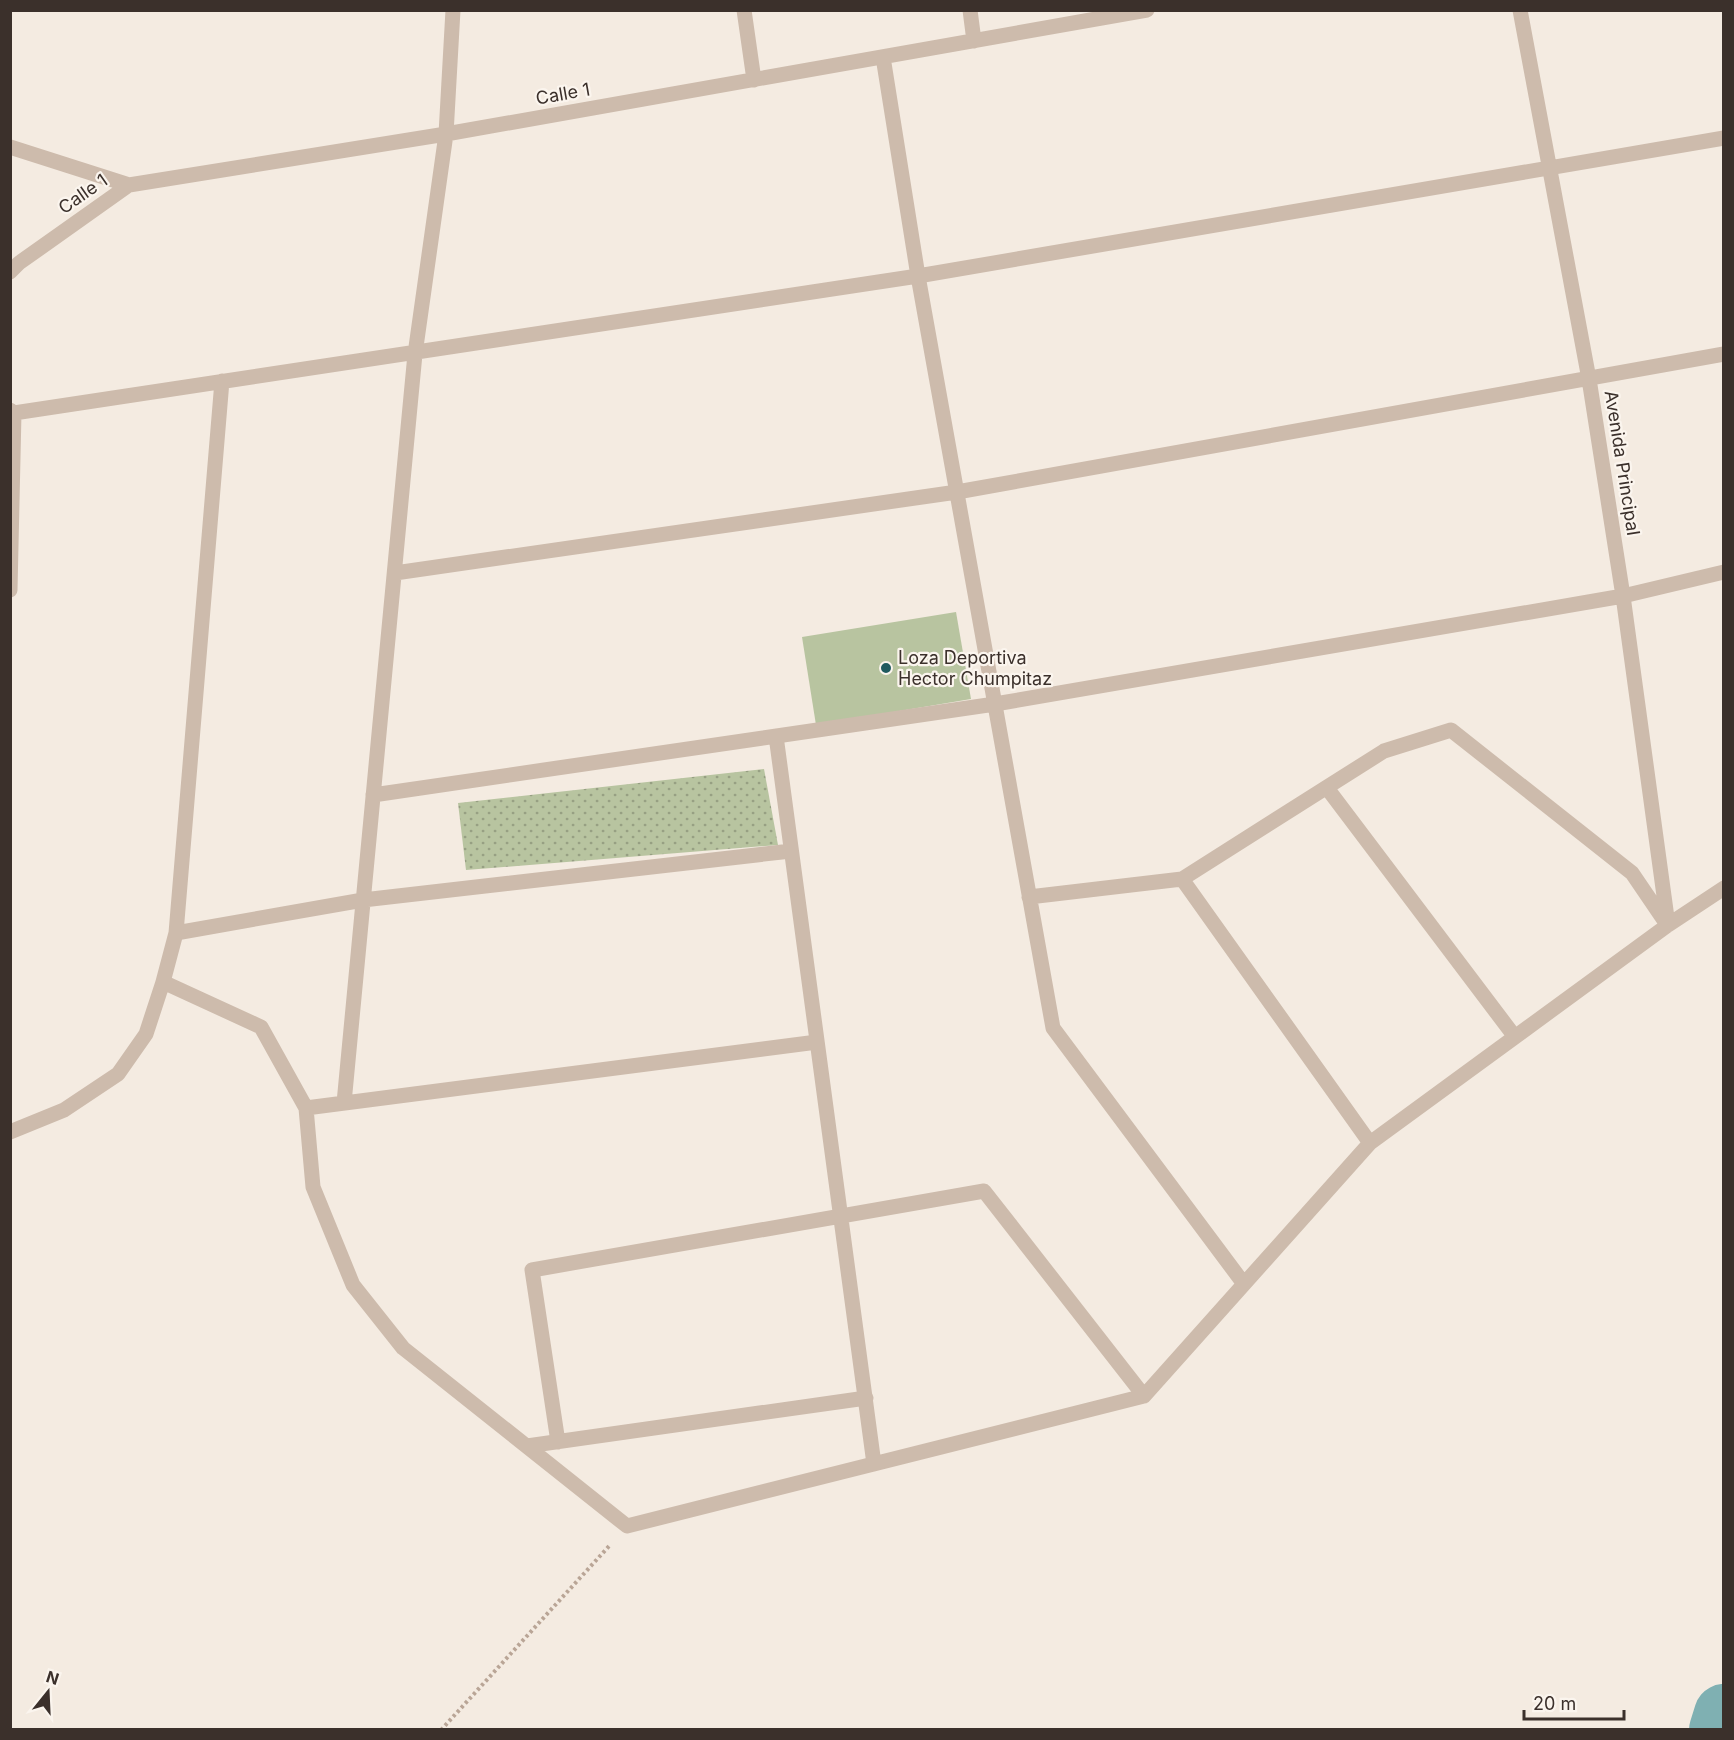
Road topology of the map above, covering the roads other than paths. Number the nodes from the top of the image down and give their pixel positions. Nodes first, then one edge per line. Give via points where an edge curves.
1 (453, 10) edge
2 (744, 10) edge
3 (970, 10) edge
4 (1147, 10) edge
5 (1520, 10) edge
6 (974, 41) junction
7 (883, 57) junction
8 (754, 80) junction
9 (446, 134) junction
10 (1724, 138) edge
11 (10, 147) edge
12 (1550, 167) junction
13 (129, 185) junction
14 (10, 272) edge
15 (918, 276) junction
16 (415, 354) junction
17 (1724, 354) edge
18 (1589, 379) junction
19 (222, 381) junction
20 (12, 412) edge
21 (957, 492) junction
22 (1724, 572) edge
23 (395, 573) junction
24 (10, 590) edge
25 (1623, 596) junction
26 (995, 704) junction
27 (776, 736) junction
28 (1327, 788) junction
29 (373, 795) junction
30 (791, 851) junction
31 (1182, 879) junction
32 (1724, 888) edge
33 (1029, 897) junction
34 (363, 900) junction
35 (1668, 925) junction
36 (176, 933) junction
37 (163, 982) junction
38 (1515, 1037) junction
39 (817, 1042) junction
40 (344, 1103) junction
41 (306, 1108) junction
42 (10, 1132) edge
43 (1370, 1143) junction
44 (841, 1216) junction
45 (1244, 1284) junction
46 (1144, 1396) junction
47 (866, 1398) junction
48 (558, 1442) junction
49 (528, 1446) junction
50 (874, 1464) junction

1 - 9 street
2 - 8 street
3 - 6 street
4 - 6 street, Calle 1
5 - 12 street, Avenida Principal
6 - 7 street, Calle 1
7 - 8 street, Calle 1
7 - 15 street
8 - 9 street, Calle 1
9 - 13 street, Calle 1
9 - 16 street
10 - 12 street
11 - 13 street
12 - 15 street
12 - 18 street, Avenida Principal
13 - 14 street, Calle 1
15 - 16 street
15 - 21 street
16 - 19 street
16 - 23 street
17 - 18 street
18 - 21 street
18 - 25 street, Avenida Principal
19 - 20 street
19 - 36 street
20 - 24 street
21 - 23 street
21 - 26 street
22 - 25 street
23 - 29 street
25 - 26 street
25 - 35 street, Avenida Principal
26 - 27 street
26 - 33 street
27 - 29 street
27 - 30 street
28 - 31 street
28 - 35 street via 1384,751 1452,730 1632,873
28 - 38 street
29 - 34 street
30 - 34 street
30 - 39 street
31 - 33 street
31 - 43 street
32 - 35 street
33 - 45 street via 1053,1028
34 - 36 street
34 - 40 street
35 - 38 street
36 - 37 street
37 - 41 street via 261,1027
37 - 42 street via 146,1034 118,1074 64,1110
38 - 43 street
39 - 40 street
39 - 44 street
40 - 41 street
41 - 49 street via 313,1187 353,1285 403,1348
43 - 45 street
44 - 46 street via 984,1191
44 - 47 street
44 - 48 street via 532,1270
45 - 46 street
46 - 50 street
47 - 48 street
47 - 50 street
48 - 49 street
49 - 50 street via 627,1526

